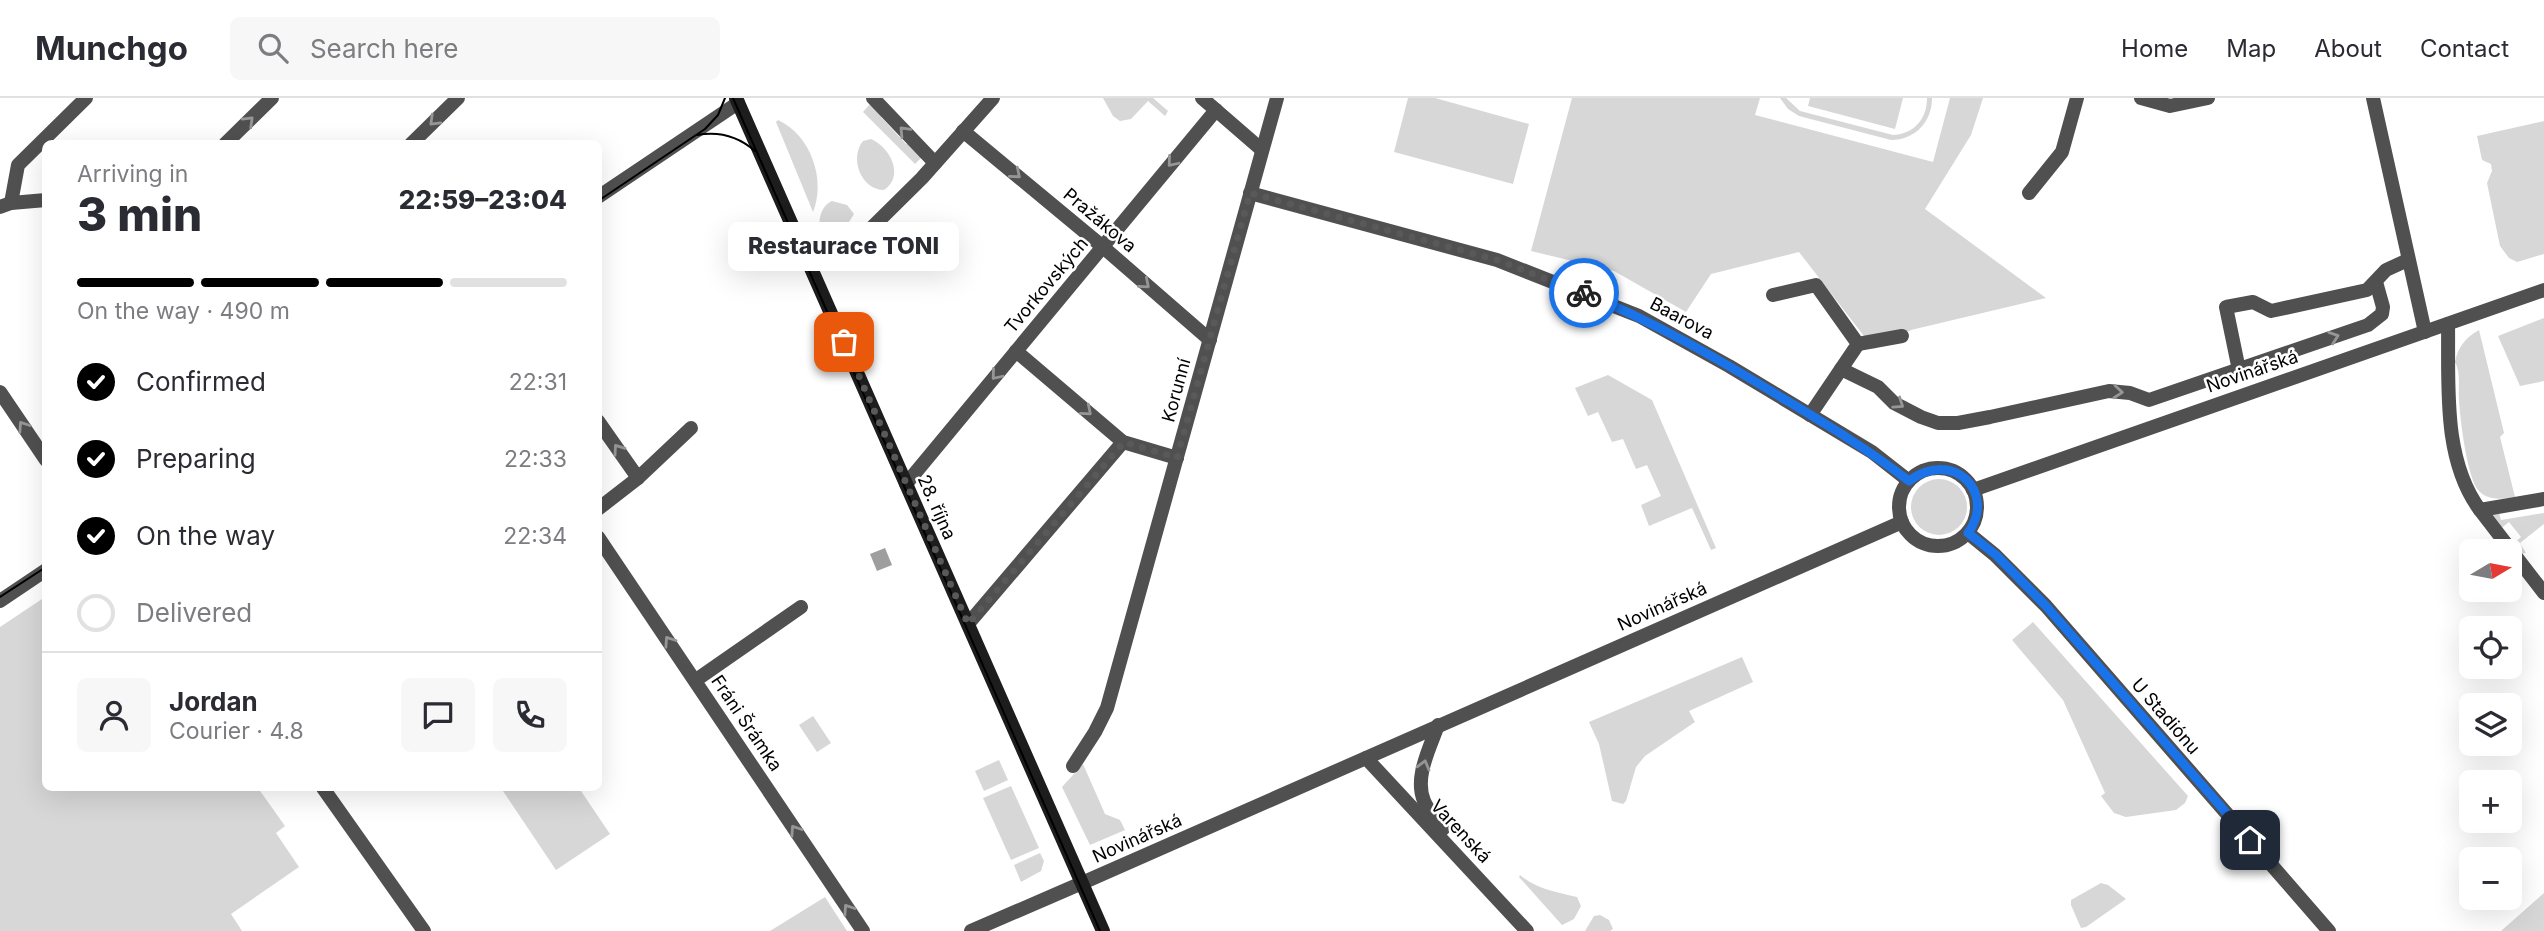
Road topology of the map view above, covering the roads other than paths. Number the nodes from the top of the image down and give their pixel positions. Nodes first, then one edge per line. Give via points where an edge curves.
1 (86, 98) edge
2 (272, 98) edge
3 (458, 98) edge
4 (873, 98) edge
5 (993, 98) edge
6 (1202, 98) edge
7 (1277, 98) edge
8 (2077, 98) edge
9 (2141, 98) edge
10 (2208, 98) edge
11 (2373, 98) edge
12 (740, 100) edge
13 (1216, 110) junction
14 (963, 131) junction
15 (43, 140) edge
16 (229, 140) edge
17 (415, 140) edge
18 (42, 141) edge
19 (1262, 150) junction
20 (935, 163) junction
21 (1250, 193) junction
22 (2029, 193) dead end
23 (602, 194) edge
24 (42, 200) edge
25 (5, 205) edge
26 (1103, 247) junction
27 (2408, 260) junction
28 (835, 264) dead end
29 (2376, 282) junction
30 (2544, 290) edge
31 (1773, 295) dead end
32 (2448, 324) junction
33 (2425, 332) junction
34 (1902, 336) dead end
35 (1210, 340) junction
36 (1858, 344) junction
37 (1016, 351) junction
38 (1841, 369) junction
39 (2239, 370) junction
40 (0, 392) edge
41 (1810, 415) junction
42 (602, 427) edge
43 (691, 428) dead end
44 (1124, 442) junction
45 (42, 454) edge
46 (1177, 458) junction
47 (638, 478) junction
48 (1909, 481) junction
49 (906, 484) junction
50 (1973, 490) junction
51 (2544, 499) edge
52 (602, 506) edge
53 (2480, 510) junction
54 (1902, 522) junction
55 (1968, 533) junction
56 (602, 543) edge
57 (42, 573) edge
58 (2544, 593) edge
59 (0, 601) edge
60 (801, 607) dead end
61 (968, 624) junction
62 (695, 680) junction
63 (1438, 725) junction
64 (1366, 758) junction
65 (1073, 766) dead end
66 (325, 791) edge
67 (1469, 868) junction
68 (1082, 883) junction
69 (424, 931) edge
70 (863, 931) edge
71 (971, 931) edge
72 (1103, 931) edge
73 (1527, 931) edge
74 (2329, 931) edge

1 - 15 street
16 -> 2 street
3 -> 17 street
20 -> 4 street
5 - 14 street
6 - 13 street
7 - 19 street, Korunní
8 - 22 street via 2062,152
9 - 10 street via 2170,106
11 - 27 street
12 - 23 street
12 - 49 main road, 28. října
13 - 19 street
13 -> 26 street, Tvorkovských
14 - 20 street
14 -> 26 street, Pražákova
18 - 25 street via 18,164
19 - 21 street, Korunní
20 - 28 street
21 - 35 street, Korunní
21 - 41 street, Baarova via 1497,260 1567,286 1639,316
24 - 25 street
26 -> 35 street, Pražákova
26 - 37 street, Tvorkovských
27 - 29 street via 2386,270
27 - 33 street
39 -> 29 street via 2375,321 2382,314
29 - 39 street via 2367,290 2271,311 2253,302 2226,307
30 - 32 street, Novinářská
31 - 36 street via 1816,285
32 - 33 street, Novinářská
32 - 53 street via 2454,440 2464,482
33 - 50 street, Novinářská
34 - 36 street
35 - 46 street, Korunní
36 - 38 street
37 -> 44 street
37 -> 49 street, Tvorkovských
38 -> 39 street via 1878,387 1894,403 1938,423 1968,421 2109,391 2149,400
38 - 41 street
45 -> 40 street
41 - 48 street, Baarova via 1872,452
47 -> 42 street
43 - 47 street
44 - 46 street
44 - 61 street
46 - 65 street, Korunní via 1107,708
47 - 52 street
48 - 50 street via 1923,471 1945,469 1963,477
48 - 54 street via 1899,503
49 - 61 main road, 28. října
50 - 55 street via 1977,513
51 - 53 street
53 - 58 street
54 - 55 street via 1914,538 1929,546 1950,545
54 - 63 street, Novinářská
55 - 74 street, U Stadiónu via 2046,606
62 -> 56 street, Fráni Šrámka
57 - 59 street
60 - 62 street
61 - 68 main road, 28. října
70 -> 62 street, Fráni Šrámka
63 - 64 street, Novinářská
67 -> 63 street via 1424,800 1420,780
64 - 67 street, Varenská
64 - 68 street, Novinářská
66 - 69 street
67 - 73 street, Varenská
68 - 71 street, Novinářská
68 - 72 main road, 28. října

